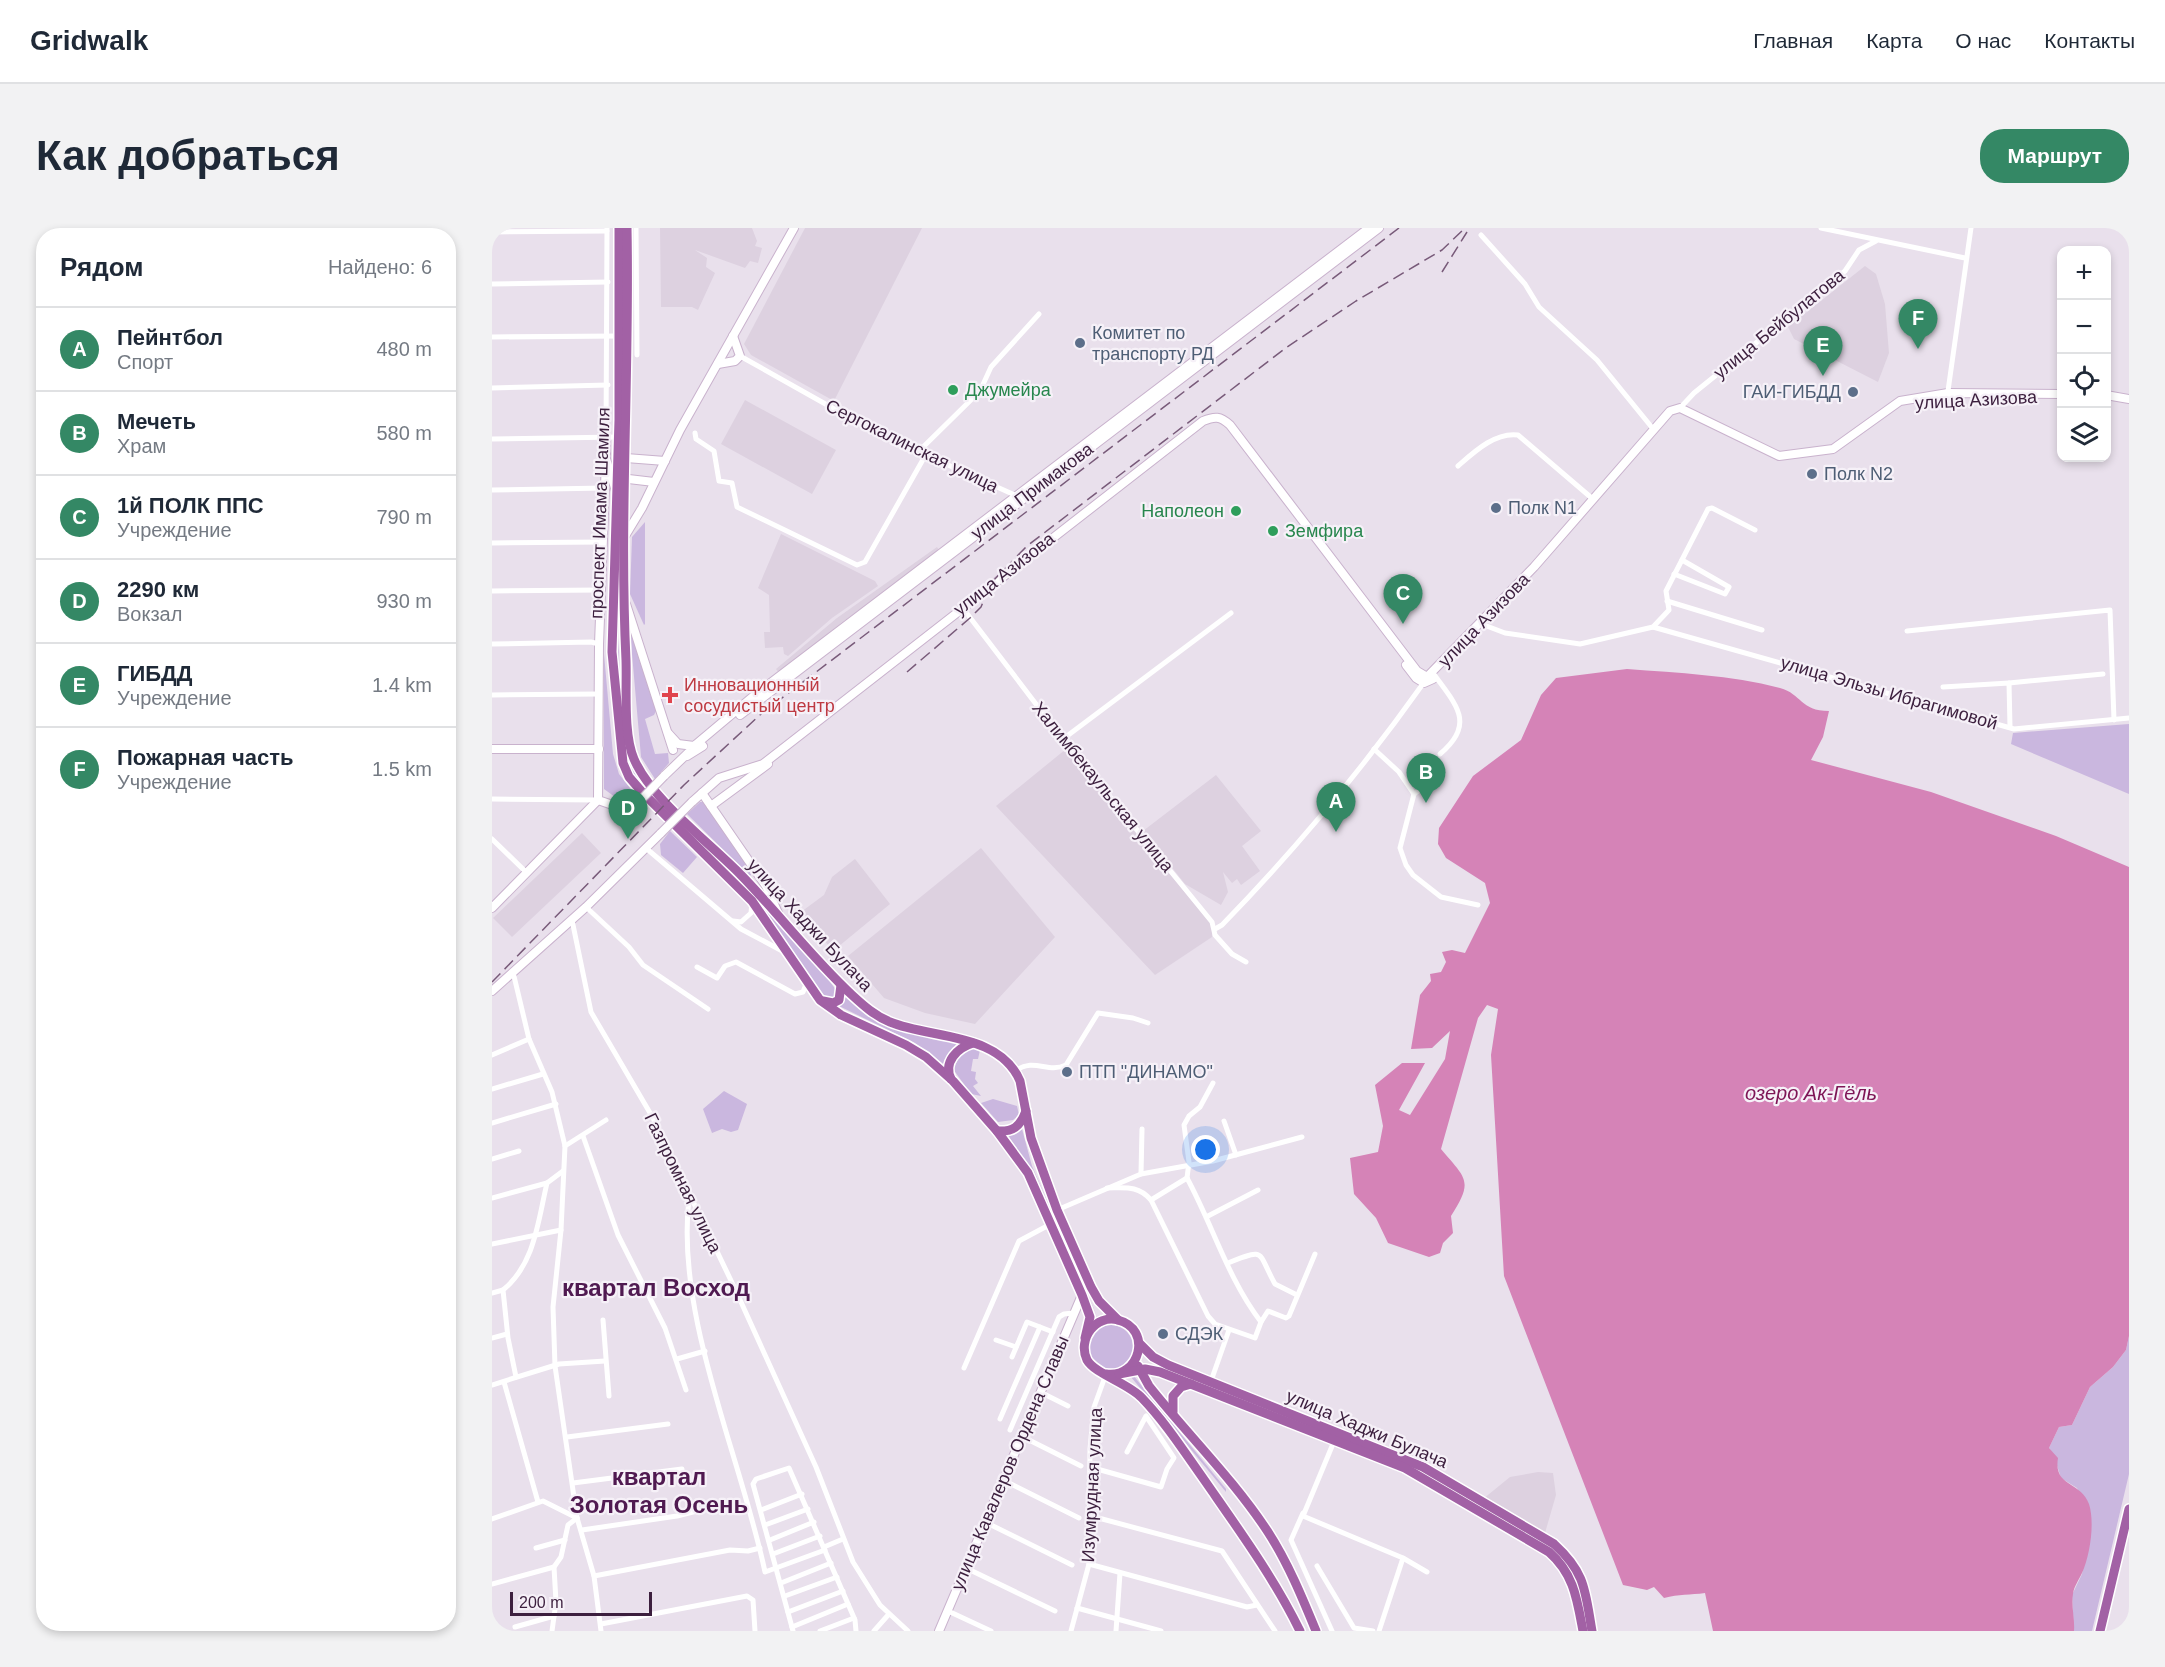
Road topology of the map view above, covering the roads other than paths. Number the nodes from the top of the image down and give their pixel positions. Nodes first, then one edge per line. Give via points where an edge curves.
1 (619, 228) edge
2 (627, 228) edge
3 (636, 228) edge
4 (794, 228) edge
5 (1369, 228) edge
6 (1379, 228) edge
7 (1821, 228) edge
8 (1971, 228) edge
9 (607, 230) edge
10 (492, 232) edge
11 (1481, 234) dead end
12 (1876, 241) junction
13 (1965, 258) junction
14 (608, 282) junction
15 (492, 284) edge
16 (1039, 314) dead end
17 (608, 336) junction
18 (620, 336) junction
19 (733, 336) junction
20 (492, 337) edge
21 (726, 349) junction
22 (740, 352) junction
23 (637, 355) dead end
24 (730, 361) junction
25 (716, 365) junction
26 (608, 385) junction
27 (492, 388) edge
28 (1947, 395) junction
29 (2057, 395) edge
30 (2111, 398) edge
31 (2129, 401) edge
32 (1680, 408) junction
33 (1654, 430) junction
34 (695, 433) dead end
35 (618, 437) junction
36 (492, 439) edge
37 (606, 439) junction
38 (916, 453) junction
39 (925, 456) junction
40 (626, 458) junction
41 (606, 459) junction
42 (665, 461) junction
43 (1458, 466) dead end
44 (620, 478) junction
45 (654, 482) junction
46 (605, 488) junction
47 (492, 490) edge
48 (616, 492) junction
49 (1019, 498) junction
50 (1594, 500) junction
51 (615, 515) junction
52 (1755, 530) dead end
53 (625, 536) junction
54 (604, 538) junction
55 (492, 543) edge
56 (1682, 560) junction
57 (1674, 574) junction
58 (601, 590) junction
59 (492, 591) edge
60 (618, 599) junction
61 (1668, 601) junction
62 (963, 609) junction
63 (1231, 614) dead end
64 (628, 622) junction
65 (1485, 625) junction
66 (1653, 627) junction
67 (1762, 630) dead end
68 (1907, 631) dead end
69 (492, 644) edge
70 (599, 644) junction
71 (612, 652) junction
72 (2103, 675) dead end
73 (1430, 677) junction
74 (2009, 683) junction
75 (1943, 687) dead end
76 (599, 694) junction
77 (492, 695) edge
78 (2129, 718) edge
79 (2114, 720) junction
80 (2010, 727) junction
81 (1063, 739) junction
82 (599, 748) junction
83 (492, 749) edge
84 (678, 749) junction
85 (1374, 749) junction
86 (1440, 754) dead end
87 (684, 758) junction
88 (764, 766) junction
89 (667, 773) junction
90 (1443, 774) dead end
91 (646, 788) junction
92 (702, 793) junction
93 (1414, 794) junction
94 (492, 799) edge
95 (598, 800) junction
96 (711, 806) junction
97 (492, 839) edge
98 (647, 849) junction
99 (526, 872) junction
100 (759, 894) junction
101 (1478, 905) dead end
102 (492, 908) edge
103 (586, 908) junction
104 (723, 916) junction
105 (572, 920) junction
106 (1215, 929) junction
107 (790, 955) junction
108 (1246, 962) dead end
109 (697, 967) dead end
110 (513, 971) junction
111 (807, 980) junction
112 (841, 985) junction
113 (492, 992) edge
114 (820, 1000) junction
115 (708, 1009) dead end
116 (1148, 1023) dead end
117 (529, 1039) junction
118 (973, 1043) junction
119 (492, 1055) edge
120 (1015, 1071) junction
121 (543, 1074) junction
122 (953, 1081) junction
123 (1213, 1083) dead end
124 (492, 1089) edge
125 (555, 1104) junction
126 (1026, 1111) junction
127 (606, 1120) dead end
128 (1224, 1121) dead end
129 (492, 1123) edge
130 (1142, 1129) dead end
131 (997, 1131) junction
132 (583, 1136) junction
133 (1302, 1137) dead end
134 (565, 1146) junction
135 (519, 1151) dead end
136 (1236, 1155) junction
137 (492, 1159) edge
138 (1189, 1167) junction
139 (563, 1171) junction
140 (1141, 1173) junction
141 (1187, 1179) junction
142 (547, 1183) junction
143 (1107, 1188) junction
144 (1258, 1190) dead end
145 (689, 1197) junction
146 (492, 1198) edge
147 (1151, 1200) junction
148 (1057, 1210) junction
149 (1208, 1216) junction
150 (1049, 1225) junction
151 (561, 1230) junction
152 (536, 1235) junction
153 (492, 1244) edge
154 (1315, 1254) dead end
155 (1228, 1263) junction
156 (503, 1290) junction
157 (492, 1293) edge
158 (1082, 1295) junction
159 (1297, 1295) junction
160 (1073, 1314) junction
161 (603, 1320) dead end
162 (1118, 1320) junction
163 (1261, 1322) junction
164 (1041, 1327) junction
165 (1229, 1330) junction
166 (1053, 1332) junction
167 (507, 1334) junction
168 (492, 1338) edge
169 (1085, 1338) junction
170 (996, 1340) dead end
171 (1139, 1343) junction
172 (1016, 1347) junction
173 (705, 1351) junction
174 (1012, 1357) dead end
175 (677, 1359) junction
176 (605, 1361) junction
177 (1138, 1365) junction
178 (555, 1366) junction
179 (963, 1368) dead end
180 (1106, 1374) junction
181 (516, 1377) junction
182 (504, 1382) junction
183 (1191, 1384) junction
184 (492, 1385) edge
185 (1209, 1385) junction
186 (1028, 1389) junction
187 (686, 1390) dead end
188 (1039, 1392) junction
189 (609, 1396) dead end
190 (1068, 1406) dead end
191 (1175, 1417) junction
192 (1000, 1419) dead end
193 (668, 1424) dead end
194 (1010, 1430) dead end
195 (1336, 1435) junction
196 (1020, 1436) junction
197 (567, 1437) junction
198 (1128, 1452) dead end
199 (1081, 1466) dead end
200 (1090, 1467) junction
201 (682, 1469) dead end
202 (1004, 1480) junction
203 (573, 1483) junction
204 (802, 1494) junction
205 (538, 1502) junction
206 (721, 1504) dead end
207 (808, 1509) junction
208 (2129, 1509) edge
209 (761, 1510) junction
210 (1304, 1515) junction
211 (1090, 1516) junction
212 (577, 1518) junction
213 (1078, 1518) dead end
214 (492, 1519) edge
215 (814, 1522) junction
216 (987, 1523) junction
217 (765, 1525) junction
218 (582, 1530) junction
219 (2129, 1532) edge
220 (820, 1536) junction
221 (843, 1539) junction
222 (565, 1540) junction
223 (770, 1540) junction
224 (536, 1548) dead end
225 (760, 1548) junction
226 (825, 1548) junction
227 (773, 1554) junction
228 (1403, 1558) junction
229 (831, 1563) junction
230 (1089, 1564) junction
231 (1072, 1565) dead end
232 (1317, 1566) dead end
233 (554, 1567) junction
234 (966, 1568) junction
235 (776, 1569) junction
236 (1427, 1572) dead end
237 (1120, 1573) junction
238 (594, 1576) junction
239 (837, 1577) junction
240 (782, 1583) junction
241 (492, 1584) edge
242 (843, 1591) junction
243 (785, 1596) junction
244 (848, 1604) junction
245 (1257, 1605) junction
246 (1583, 1607) junction
247 (1077, 1608) junction
248 (948, 1611) junction
249 (1055, 1611) dead end
250 (789, 1612) junction
251 (889, 1614) junction
252 (554, 1616) junction
253 (854, 1618) junction
254 (1117, 1619) junction
255 (601, 1624) junction
256 (515, 1627) dead end
257 (792, 1629) edge
258 (552, 1631) edge
259 (601, 1631) edge
260 (755, 1631) edge
261 (820, 1631) edge
262 (856, 1631) edge
263 (874, 1631) edge
264 (908, 1631) edge
265 (939, 1631) edge
266 (991, 1631) edge
267 (1071, 1631) edge
268 (1116, 1631) edge
269 (1161, 1631) edge
270 (1275, 1631) edge
271 (1300, 1631) edge
272 (1316, 1631) edge
273 (1332, 1631) edge
274 (1373, 1631) edge
275 (1379, 1631) edge
276 (1583, 1631) edge
277 (1592, 1631) edge
278 (2100, 1631) edge
279 (2106, 1631) edge

1 - 18 main road, проспект Имама Шамиля
2 - 40 main road, проспект Имама Шамиля
3 - 23 street
4 - 19 main road
5 - 49 main road, улица Примакова
6 - 49 main road, улица Примакова
7 - 12 street
8 - 13 street
9 - 10 street
9 - 14 street
11 - 33 street via 1525,284 1539,307 1597,360
12 - 13 street
12 - 32 street, улица Бейбулатова via 1861,248 1851,265
13 - 28 street
14 - 15 street
14 - 17 street
16 - 38 street via 991,367 980,391
17 - 18 street
17 - 20 street
17 - 26 street
18 - 35 main road, проспект Имама Шамиля
19 - 21 main road
19 - 22 main road
21 - 22 main road via 732,345
21 - 24 main road via 725,357
21 - 25 main road
22 - 24 main road via 737,360
22 - 38 street, Сергокалинская улица
24 - 25 main road
25 - 42 main road
26 - 27 street
26 - 37 street
28 - 29 main road, улица Азизова
28 - 32 main road, улица Азизова via 1894,403 1833,449 1779,456
28 - 65 main road, улица Азизова via 1892,408 1831,453 1778,458 1679,412
30 - 31 main road
32 - 33 main road, улица Азизова via 1670,411
33 - 50 main road, улица Азизова
34 - 39 street via 696,439 714,451 718,481 732,483 737,507 857,565 865,562
35 - 37 street
35 - 44 main road, проспект Имама Шамиля
36 - 37 street
37 - 41 main road
38 - 39 street, Сергокалинская улица
39 - 49 street, Сергокалинская улица
40 - 42 main road
40 - 44 main road, проспект Имама Шамиля
41 - 46 main road, проспект Имама Шамиля
41 - 48 main road
42 - 45 main road
43 - 50 street via 1490,442 1518,435
44 - 45 main road
44 - 48 main road, проспект Имама Шамиля
44 - 53 main road, проспект Имама Шамиля
45 - 53 main road
46 - 47 street
46 - 54 main road, проспект Имама Шамиля
48 - 51 main road, проспект Имама Шамиля
49 - 84 main road, улица Примакова via 756,694 694,747
49 - 87 main road, улица Примакова
50 - 73 main road, улица Азизова
51 - 54 main road
51 - 60 main road, проспект Имама Шамиля
52 - 56 street via 1710,508
53 - 60 main road, проспект Имама Шамиля
54 - 55 street
54 - 58 main road, проспект Имама Шамиля
56 - 57 street
56 - 57 street via 1729,587 1725,594
57 - 61 street via 1666,591
58 - 59 street
58 - 60 main road
58 - 70 main road, проспект Имама Шамиля
60 - 64 main road, проспект Имама Шамиля
60 - 71 main road, проспект Имама Шамиля
61 - 66 street via 1669,610
61 - 67 street
62 - 73 main road, улица Азизова via 1213,417 1225,420 1411,663 1420,674
62 - 81 street, Халимбекаульская улица
62 - 88 main road, улица Азизова
63 - 81 street
64 - 84 main road, проспект Имама Шамиля via 668,733
64 - 91 main road, проспект Имама Шамиля via 630,741
65 - 66 street via 1505,633 1580,644
65 - 73 main road, улица Азизова
66 - 80 street, улица Эльзы Ибрагимовой
68 - 79 street via 2110,610
69 - 70 street
70 - 71 main road
70 - 76 main road, проспект Имама Шамиля
71 - 91 main road, проспект Имама Шамиля via 623,763 629,777
72 - 74 street
73 - 85 street
73 - 86 street via 1459,710 1460,733
74 - 75 street
74 - 80 street
76 - 77 street
76 - 82 main road, проспект Имама Шамиля
78 - 79 street, улица Эльзы Ибрагимовой
79 - 80 street, улица Эльзы Ибрагимовой
81 - 106 street, Халимбекаульская улица
82 - 83 main road
82 - 95 main road, проспект Имама Шамиля
84 - 87 main road
84 - 87 main road, проспект Имама Шамиля
84 - 89 main road
85 - 93 street via 1399,772
85 - 106 street via 1274,872
87 - 89 main road
88 - 92 main road, улица Азизова via 719,778
88 - 96 main road, улица Азизова
89 - 95 main road, bridge via 627,810
90 - 93 street
91 - 100 main road, улица Хаджи Булача
92 - 96 main road
92 - 98 main road, улица Азизова, bridge
93 - 101 street via 1400,848 1406,865 1441,897
94 - 95 street
95 - 99 main road
96 - 100 main road
97 - 99 street
98 - 103 main road, улица Азизова
98 - 104 street
99 - 102 main road
100 - 104 street via 751,913 741,922
100 - 107 main road, улица Хаджи Булача
100 - 112 main road, улица Хаджи Булача
103 - 105 main road, улица Азизова
103 - 115 street via 643,965
104 - 107 street
105 - 110 main road, улица Азизова
105 - 145 street, Газпромная улица via 591,1012 653,1118
106 - 108 street, Халимбекаульская улица via 1215,935 1232,954
107 - 111 main road, улица Хаджи Булача
109 - 111 street via 717,978 730,963 741,963 798,995
110 - 113 main road, улица Азизова
110 - 117 street
111 - 114 main road, улица Хаджи Булача
112 - 114 main road via 839,1000
112 - 118 main road, улица Хаджи Булача via 869,1011 891,1023
114 - 122 main road, улица Хаджи Булача via 841,1015 926,1057
116 - 120 street via 1098,1013 1066,1065 1054,1069 1028,1064
117 - 119 street
117 - 121 street
118 - 120 main road, улица Хаджи Булача via 991,1051
118 - 122 main road via 959,1050 951,1061
120 - 126 main road
121 - 124 street
121 - 125 street
122 - 131 main road, улица Хаджи Булача
123 - 138 street via 1200,1107 1185,1120
125 - 129 street
125 - 134 street
126 - 131 main road via 1018,1126 1010,1131
126 - 148 main road via 1037,1161
127 - 132 street
128 - 136 street
130 - 140 street
131 - 150 main road, улица Хаджи Булача via 1021,1161
132 - 134 street
132 - 175 street via 618,1235
133 - 136 street
134 - 139 street
135 - 137 street
136 - 138 street
138 - 140 street
138 - 141 street
139 - 142 street
139 - 151 street
140 - 143 street
141 - 147 street
141 - 149 street
142 - 146 street
142 - 152 street
143 - 147 street via 1134,1188
143 - 148 street
144 - 149 street
145 - 173 street via 685,1233
145 - 221 street, Газпромная улица via 781,1387
147 - 165 street via 1200,1304 1215,1324
148 - 162 main road via 1091,1287
149 - 155 street
150 - 158 main road, улица Хаджи Булача
150 - 179 street via 1019,1241
151 - 152 street
151 - 178 street via 553,1307
152 - 153 street
152 - 156 street via 521,1273
154 - 159 street
155 - 159 street via 1258,1253 1275,1284
155 - 163 street via 1236,1286
156 - 157 street
156 - 167 street
158 - 160 main road, улица Кавалеров Ордена Славы
158 - 169 main road, улица Хаджи Булача via 1090,1317
159 - 163 street via 1288,1317 1268,1311
160 - 166 street via 1061,1315
160 - 188 main road, улица Кавалеров Ордена Славы
161 - 176 street
162 - 169 main road via 1098,1323
162 - 171 main road via 1133,1329
163 - 165 street via 1253,1338
164 - 166 street
164 - 172 street via 1027,1322
164 - 192 street
165 - 185 street
166 - 186 street
167 - 168 street
167 - 181 street
169 - 180 main road via 1088,1361
170 - 172 street
171 - 177 main road
171 - 185 main road, улица Хаджи Булача via 1161,1361
172 - 174 street
173 - 175 street
173 - 225 street
175 - 187 street
176 - 178 street
176 - 189 street
177 - 180 main road via 1119,1374
177 - 183 main road, улица Хаджи Булача
177 - 191 main road via 1149,1386
178 - 181 street
178 - 197 street
180 - 200 street, Изумрудная улица via 1094,1407
180 - 271 main road via 1143,1399 1179,1444 1262,1562
181 - 182 street
182 - 184 street
182 - 205 street
183 - 185 main road, улица Хаджи Булача
183 - 191 main road via 1181,1387 1173,1396
185 - 195 main road, улица Хаджи Булача
186 - 188 street
186 - 194 street
188 - 190 street
188 - 196 main road, улица Кавалеров Ордена Славы
191 - 272 main road via 1267,1532 1302,1594
193 - 197 street
195 - 210 street
195 - 246 main road, улица Хаджи Булача via 1427,1479 1549,1552 1571,1577
196 - 199 street
196 - 202 main road, улица Кавалеров Ордена Славы
197 - 203 street
198 - 200 street via 1146,1416 1174,1458 1161,1487
200 - 211 street, Изумрудная улица
201 - 203 street
202 - 213 street
202 - 216 main road, улица Кавалеров Ордена Славы
203 - 212 street
204 - 207 street
204 - 209 street
204 - 209 street via 789,1468 756,1479 753,1484
205 - 212 street via 549,1502
205 - 214 street
206 - 218 street via 677,1516
207 - 215 street
207 - 217 street
208 - 278 main road
209 - 217 street
210 - 228 street
210 - 273 street via 1291,1540
211 - 230 street, Изумрудная улица
211 - 245 street via 1222,1551
212 - 218 street
212 - 222 street via 568,1525
215 - 220 street
215 - 223 street
216 - 231 street
216 - 234 main road, улица Кавалеров Ордена Славы
217 - 223 street
218 - 238 street
219 - 279 main road
220 - 226 street
220 - 227 street
221 - 226 street
221 - 251 street, Газпромная улица via 868,1588
222 - 224 street
222 - 233 street
223 - 227 street
225 - 235 street via 765,1572
225 - 238 street via 730,1550
226 - 229 street
226 - 235 street
227 - 235 street
228 - 236 street
228 - 275 street
229 - 239 street
229 - 240 street
230 - 237 street
230 - 247 street, Изумрудная улица
232 - 274 street via 1354,1628
233 - 241 street
233 - 252 street
234 - 248 main road, улица Кавалеров Ордена Славы
234 - 249 street
235 - 240 street
237 - 245 street via 1247,1607
237 - 254 street
238 - 255 street
239 - 242 street
239 - 243 street
240 - 243 street
242 - 244 street
242 - 250 street
243 - 250 street
244 - 253 street
244 - 257 street
245 - 270 street
246 - 276 main road, улица Хаджи Булача
246 - 277 main road, улица Хаджи Булача
247 - 254 street
247 - 267 street, Изумрудная улица
248 - 265 main road, улица Кавалеров Ордена Славы
248 - 266 street
250 - 257 street
251 - 263 street
251 - 264 street, Газпромная улица
252 - 256 street
252 - 258 street
253 - 261 street
253 - 262 street
254 - 268 street
254 - 269 street
255 - 259 street
255 - 260 street via 751,1596

